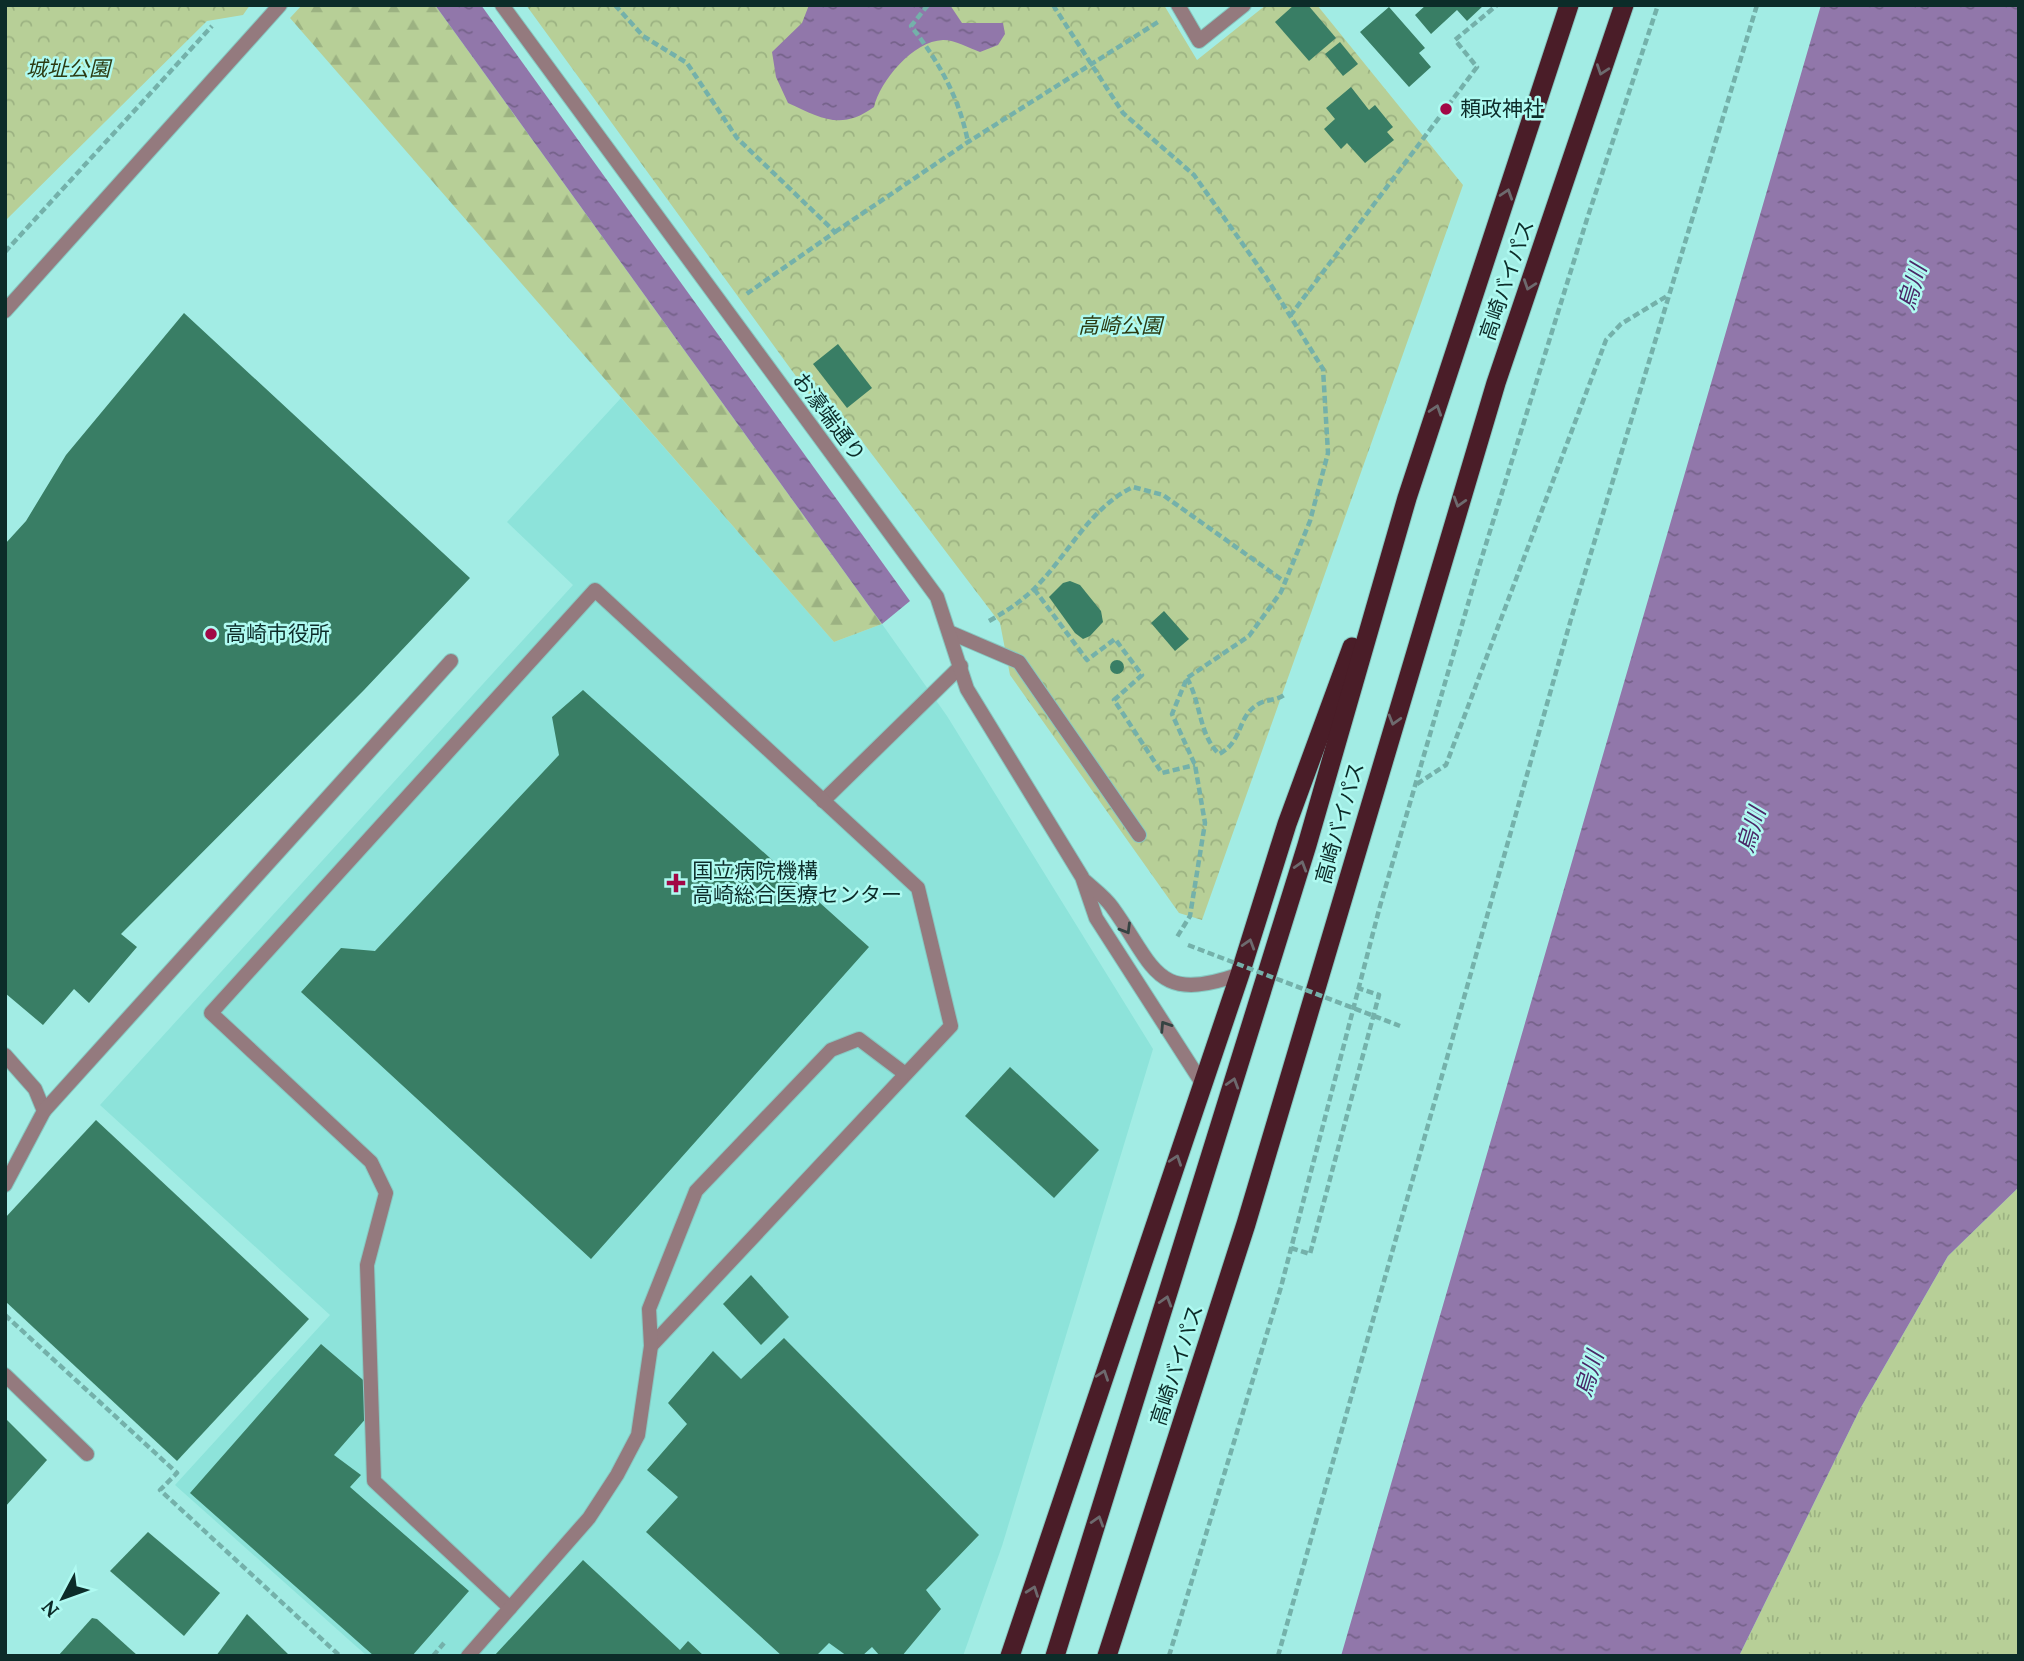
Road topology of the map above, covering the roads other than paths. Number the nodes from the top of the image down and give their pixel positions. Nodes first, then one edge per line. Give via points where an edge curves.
1 (280, 5) edge
2 (502, 5) edge
3 (1244, 5) edge
4 (1569, 5) edge
5 (1624, 5) edge
6 (1178, 7) edge
7 (5, 311) edge
8 (1407, 498) junction
9 (949, 632) junction
10 (451, 661) dead end
11 (961, 666) junction
12 (823, 801) junction
13 (1139, 835) dead end
14 (1082, 877) junction
15 (1240, 974) junction
16 (5, 1055) edge
17 (904, 1073) junction
18 (1202, 1083) junction
19 (44, 1111) junction
20 (5, 1185) edge
21 (651, 1346) junction
22 (5, 1375) edge
23 (87, 1454) dead end
24 (1127, 1598) junction
25 (510, 1608) junction
26 (468, 1656) edge
27 (1010, 1656) edge
28 (1055, 1656) edge
29 (1107, 1656) edge
30 (1114, 1656) edge

1 - 7 street
2 - 9 street, お濠端通り via 937,597
3 - 6 street via 1199,41
8 -> 4 highway, 高崎バイパス
5 -> 24 highway, 高崎バイパス via 1496,383 1250,1211
15 -> 8 highway via 1287,824
28 -> 8 highway, 高崎バイパス via 1307,845
9 - 11 street, お濠端通り
9 - 13 street via 1019,662
10 - 19 street
11 - 12 street
11 - 14 street, お濠端通り via 967,689
12 - 17 street via 918,888 951,1026
12 - 25 street via 595,590 211,1013 371,1163 381,1182 386,1193 368,1265 374,1481
14 -> 15 street via 1111,905 1161,978 1203,984
18 -> 14 street via 1096,918
15 - 18 highway
16 - 19 street via 35,1089
17 - 21 street
17 - 21 street via 859,1039 831,1050 696,1191 649,1309
27 -> 18 highway
19 - 20 street
21 - 25 street via 638,1435 617,1475 589,1517
22 - 23 street
24 - 29 highway, 高崎バイパス
24 - 30 highway
25 - 26 street

